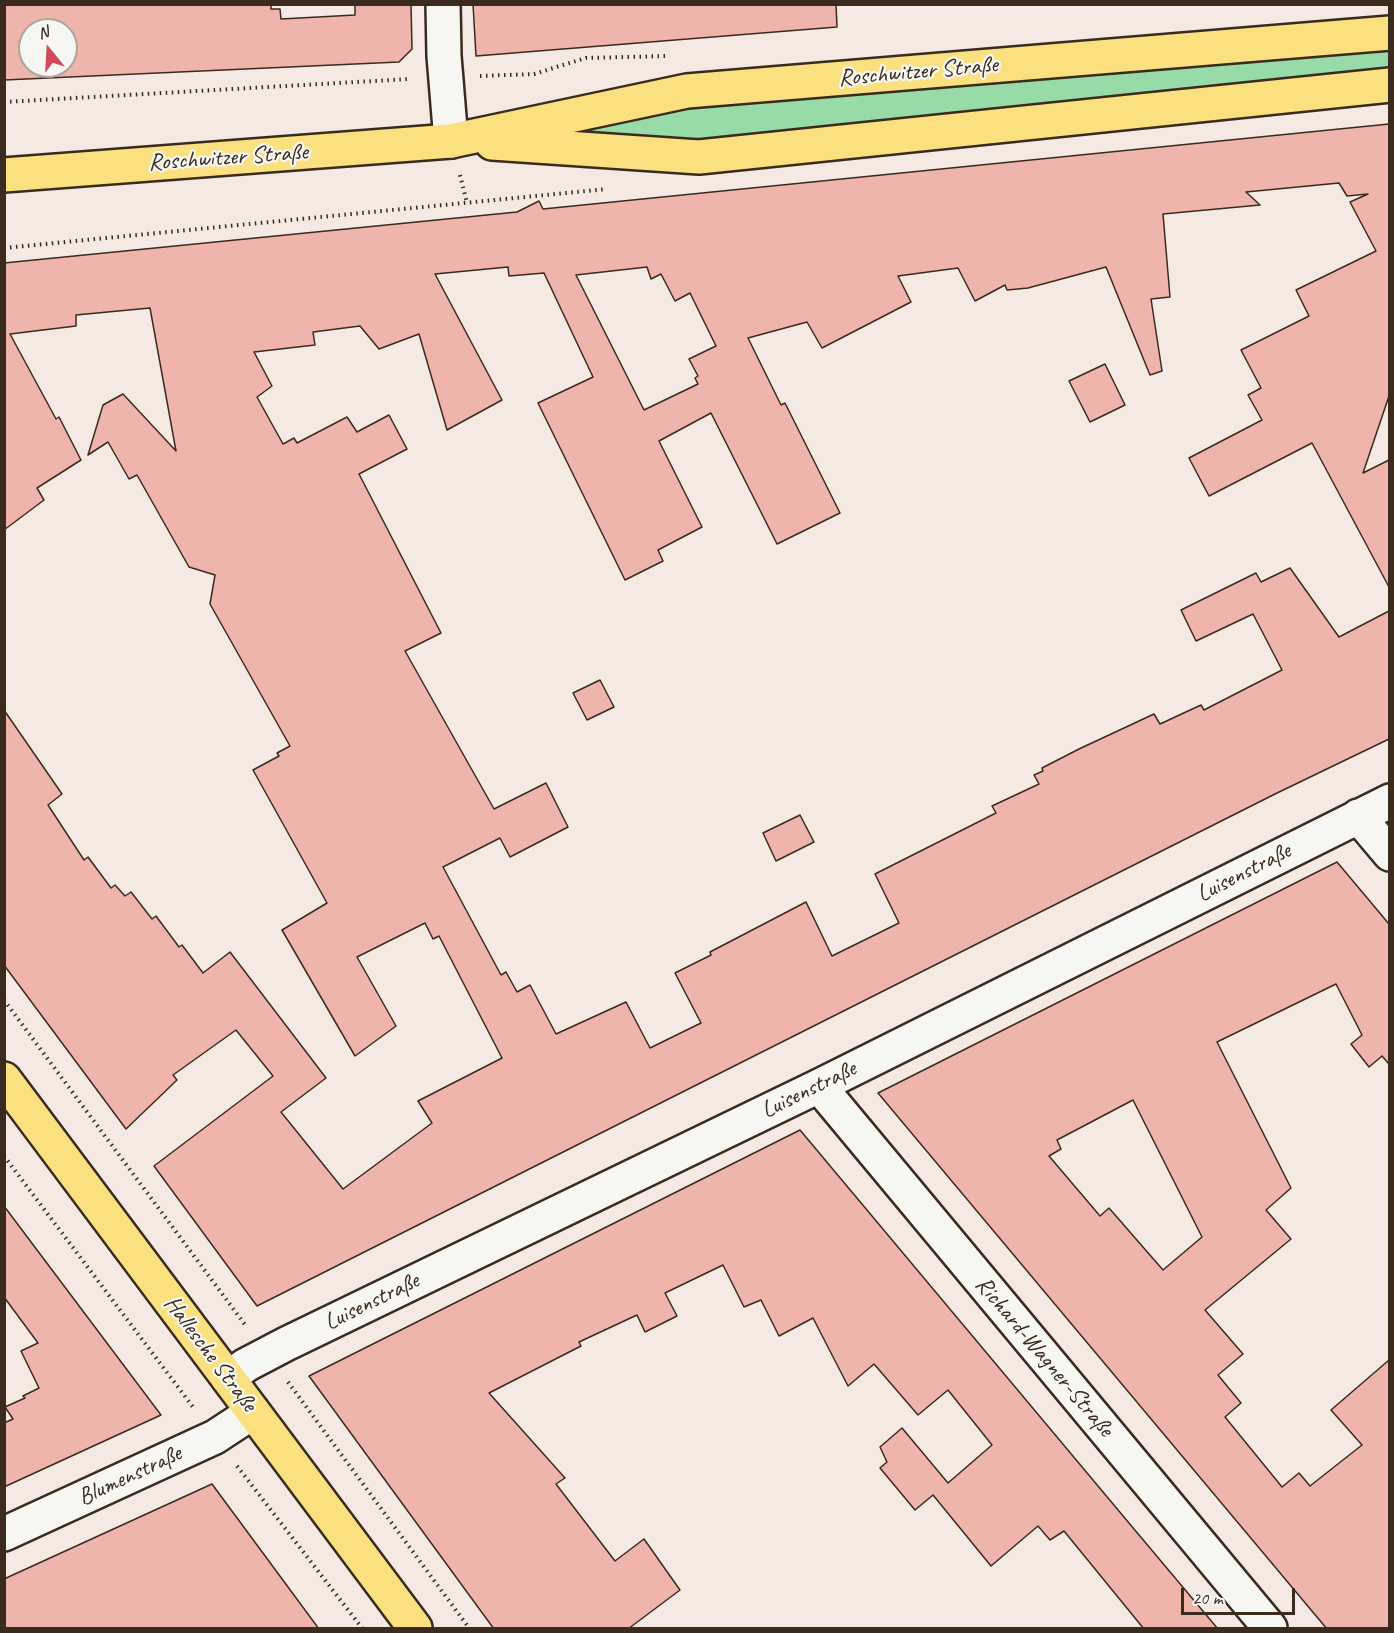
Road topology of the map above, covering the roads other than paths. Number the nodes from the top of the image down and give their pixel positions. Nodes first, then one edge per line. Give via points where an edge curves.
1 (443, 4) edge
2 (1389, 33) edge
3 (1389, 85) edge
4 (451, 141) junction
5 (4, 175) edge
6 (1389, 801) edge
7 (1358, 816) junction
8 (1389, 854) edge
9 (4, 1079) edge
10 (819, 1086) junction
11 (228, 1378) junction
12 (253, 1412) junction
13 (4, 1534) edge
14 (415, 1629) edge
15 (1270, 1629) edge

1 - 4 street
2 - 4 main road, Roschwitzer Straße via 687,91
3 - 4 main road, Roschwitzer Straße via 699,157
4 - 5 main road, Roschwitzer Straße
6 - 7 street, Luisenstraße
7 - 8 street
7 - 10 street, Luisenstraße
9 - 11 main road, Hallesche Straße
10 - 11 street, Luisenstraße via 266,1353
10 - 15 street, Richard-Wagner-Straße
11 - 12 main road, Hallesche Straße
12 - 13 street, Blumenstraße via 215,1437
12 - 14 main road, Hallesche Straße

